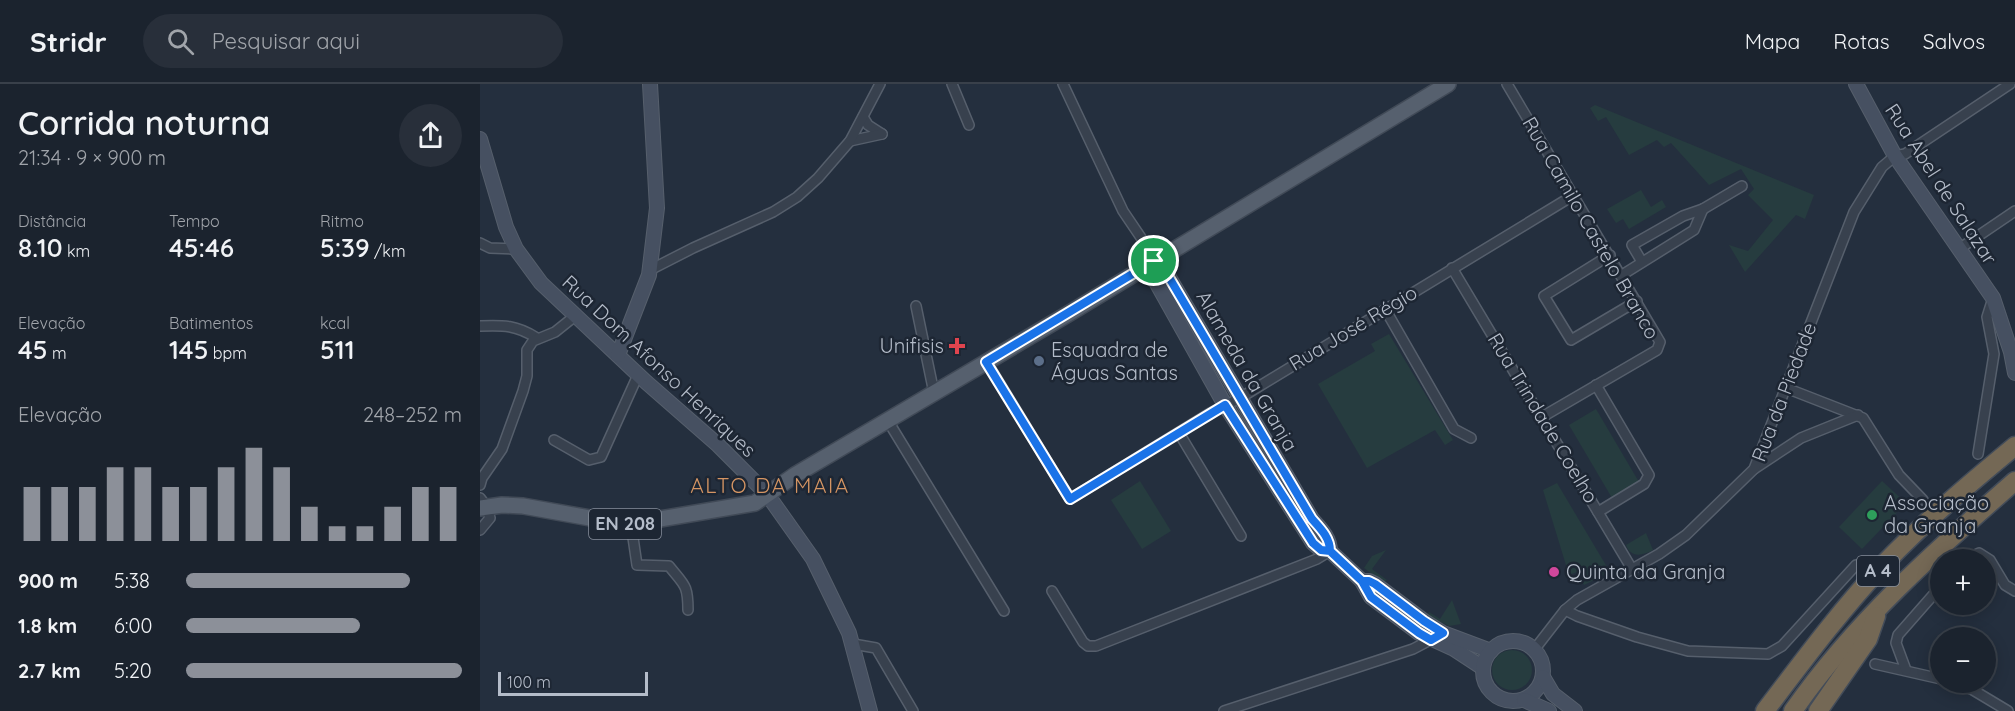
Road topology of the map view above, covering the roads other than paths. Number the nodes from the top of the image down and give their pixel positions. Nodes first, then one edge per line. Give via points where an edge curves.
1 (650, 84) edge
2 (880, 84) edge
3 (952, 84) edge
4 (1063, 84) edge
5 (1448, 84) edge
6 (1507, 84) edge
7 (1856, 84) edge
8 (2010, 84) edge
9 (863, 117) junction
10 (969, 125) dead end
11 (480, 139) edge
12 (850, 141) junction
13 (1895, 156) junction
14 (1742, 186) dead end
15 (1574, 195) junction
16 (1703, 209) junction
17 (2015, 211) edge
18 (480, 243) edge
19 (516, 249) junction
20 (1959, 249) junction
21 (1610, 255) junction
22 (1154, 261) junction
23 (1642, 262) junction
24 (1452, 268) junction
25 (650, 270) junction
26 (1622, 275) junction
27 (1993, 298) junction
28 (1637, 301) junction
29 (916, 306) dead end
30 (1385, 309) junction
31 (575, 316) junction
32 (480, 326) edge
33 (537, 338) junction
34 (618, 355) junction
35 (986, 362) junction
36 (2015, 373) edge
37 (638, 375) junction
38 (1596, 386) junction
39 (1786, 388) junction
40 (934, 393) junction
41 (1240, 398) junction
42 (1225, 405) junction
43 (1858, 415) junction
44 (1542, 417) junction
45 (888, 421) junction
46 (1179, 433) junction
47 (1471, 438) dead end
48 (554, 440) dead end
49 (2012, 448) edge
50 (1978, 454) dead end
51 (1754, 469) junction
52 (2015, 481) edge
53 (480, 485) edge
54 (767, 494) junction
55 (1923, 500) dead end
56 (482, 504) edge
57 (1598, 512) junction
58 (630, 524) junction
59 (480, 530) edge
60 (1241, 536) dead end
61 (1330, 551) junction
62 (1856, 565) dead end
63 (1632, 569) junction
64 (1996, 570) edge
65 (1052, 591) dead end
66 (2015, 591) edge
67 (1930, 599) edge
68 (1879, 607) junction
69 (688, 610) dead end
70 (1565, 610) junction
71 (1004, 611) dead end
72 (1437, 636) junction
73 (853, 644) junction
74 (1534, 650) junction
75 (1491, 651) junction
76 (1875, 664) dead end
77 (1483, 668) junction
78 (1906, 670) junction
79 (1930, 676) edge
80 (1543, 677) junction
81 (1978, 693) edge
82 (1524, 699) junction
83 (913, 709) edge
84 (870, 711) edge
85 (1224, 711) edge
86 (1549, 711) edge
87 (1575, 711) edge
88 (1765, 711) edge
89 (1793, 711) edge
90 (1818, 711) edge
91 (2008, 711) edge

1 - 25 street via 657,208
2 - 9 street
3 - 10 street
4 - 22 street via 1123,211
5 - 22 main road, EN 208
6 - 15 street, Rua Camilo Castelo Branco
7 - 13 street, Rua Abel de Salazar
8 - 13 street via 1905,154
9 - 12 street
9 - 12 street via 882,134
11 - 19 street, Rua Dom Afonso Henriques
12 - 25 street via 808,188 787,204
13 - 20 street, Rua Abel de Salazar
13 - 39 street, Rua da Piedade via 1882,167 1854,212
14 - 16 street
15 - 21 street, Rua Camilo Castelo Branco
15 - 24 street, Rua José Régio
16 - 23 street via 1694,230
16 - 23 street via 1632,245
17 - 20 street
18 - 19 street via 490,248
19 - 31 street, Rua Dom Afonso Henriques via 541,283
20 - 27 street, Rua Abel de Salazar
21 - 26 street, Rua Camilo Castelo Branco
21 - 28 street via 1544,296 1570,340
22 - 35 main road, EN 208
22 - 41 street, Alameda da Granja via 1167,274
22 - 42 street, Alameda da Granja via 1155,280
23 - 26 street
24 - 30 street, Rua José Régio
24 - 44 street, Rua Trindade Coelho
25 - 34 street
26 - 28 street, Rua Camilo Castelo Branco
27 - 36 street, Rua Abel de Salazar
27 - 50 street via 1987,317 1994,354
28 - 38 street, Rua Camilo Castelo Branco via 1660,342 1658,350
29 - 40 street
30 - 41 street, Rua José Régio
30 - 47 street via 1454,429
31 - 33 street via 555,332
31 - 34 street, Rua Dom Afonso Henriques
32 - 33 street via 511,326
33 - 53 street via 527,350 527,376 502,449
34 - 37 street, Rua Dom Afonso Henriques
35 - 40 main road, EN 208
35 - 46 street, Rua José Régio via 1070,499
37 - 48 street via 601,457 590,460
37 - 54 street, Rua Dom Afonso Henriques
38 - 44 street, Rua Camilo Castelo Branco
38 - 57 street via 1649,475 1644,484
39 - 43 street
39 - 51 street, Rua da Piedade
40 - 45 main road, EN 208
41 - 42 street, Rua José Régio
41 - 61 street, Alameda da Granja via 1312,519 1325,534
42 - 46 street, Rua José Régio
42 - 61 street, Alameda da Granja via 1313,543
43 - 51 street via 1801,438
43 - 55 street via 1899,475
44 - 57 street, Rua Trindade Coelho
45 - 54 main road, EN 208
45 - 71 street
46 - 60 street
49 - 88 highway, A 4 via 1941,508 1883,566 1828,628
51 - 63 street, Rua da Piedade via 1686,535
52 - 68 highway, A 4
54 - 58 main road, EN 208 via 755,503
54 - 73 street, Rua Dom Afonso Henriques via 813,559
56 - 58 main road, EN 208 via 523,506
56 - 59 street via 490,518
57 - 63 street, Rua Trindade Coelho
58 - 69 street via 637,565 669,566 685,583
61 - 65 street via 1096,646 1083,642
61 - 72 street, Alameda da Granja via 1362,581 1371,597 1419,633
62 - 70 street via 1782,646 1768,654 1688,651
63 - 70 street, Rua da Piedade
64 - 66 street via 2005,585
67 - 78 street via 1898,635 1896,643
68 - 89 highway, A 4
68 - 90 highway via 1868,639
70 - 74 street, Rua da Piedade
72 - 75 street, Alameda da Granja
72 - 77 street, Alameda da Granja
72 - 85 street via 1410,651
73 - 83 street via 876,648
73 - 84 street, Rua Dom Afonso Henriques
74 - 75 street via 1508,642
74 - 80 street via 1543,667
75 - 77 street
76 - 78 street
77 - 82 street via 1488,688 1495,695 1514,702
78 - 79 street
80 - 82 street via 1533,694
80 - 87 street via 1553,694
81 - 91 street
82 - 86 street

